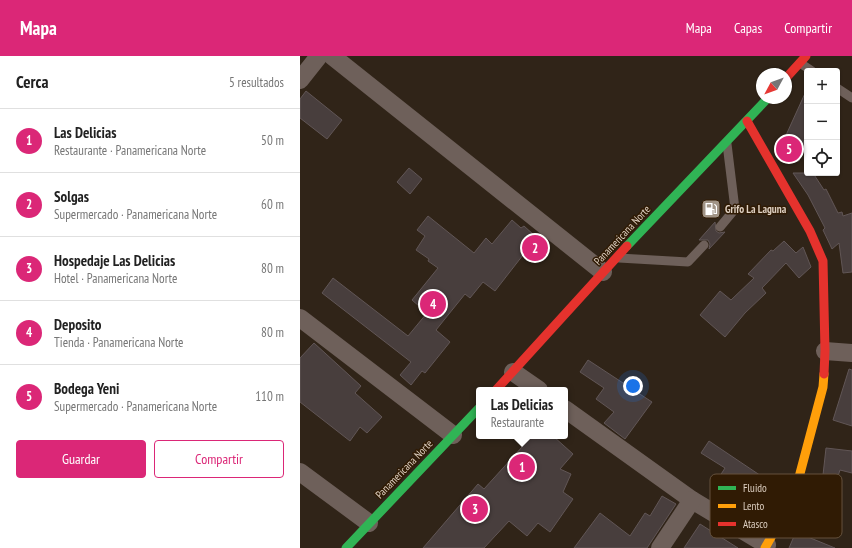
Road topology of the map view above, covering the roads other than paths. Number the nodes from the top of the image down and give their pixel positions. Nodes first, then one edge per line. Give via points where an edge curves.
1 (319, 56) edge
2 (332, 56) edge
3 (803, 60) edge
4 (810, 68) edge
5 (792, 72) edge
6 (300, 80) edge
7 (840, 90) edge
8 (852, 98) edge
9 (763, 104) edge
10 (747, 121) junction
11 (726, 142) junction
12 (720, 227) dead end
13 (704, 245) dead end
14 (616, 258) junction
15 (603, 272) junction
16 (300, 318) edge
17 (825, 351) junction
18 (852, 353) edge
19 (513, 372) junction
20 (499, 387) edge
21 (535, 387) edge
22 (476, 411) edge
23 (568, 411) edge
24 (453, 435) junction
25 (300, 472) edge
26 (800, 474) edge
27 (692, 500) junction
28 (710, 511) edge
29 (369, 523) junction
30 (753, 538) edge
31 (766, 546) edge
32 (346, 548) edge
33 (660, 548) edge

1 - 6 street
2 - 15 street
3 - 4 lane
3 - 5 main road
7 - 8 lane
9 - 10 main road, Panamericana Norte
10 - 11 main road, Panamericana Norte
10 - 17 main road via 810,231 823,261
11 - 12 lane via 735,209
11 - 14 main road, Panamericana Norte
13 - 14 lane via 688,262
14 - 15 main road, Panamericana Norte
15 - 19 main road, Panamericana Norte
16 - 24 street
17 - 18 street
17 - 26 main road via 823,387
19 - 20 main road, Panamericana Norte
19 - 21 street
22 - 24 main road, Panamericana Norte
23 - 27 street
24 - 29 main road, Panamericana Norte
25 - 29 street
27 - 28 street
27 - 33 street
29 - 32 main road, Panamericana Norte
30 - 31 street

